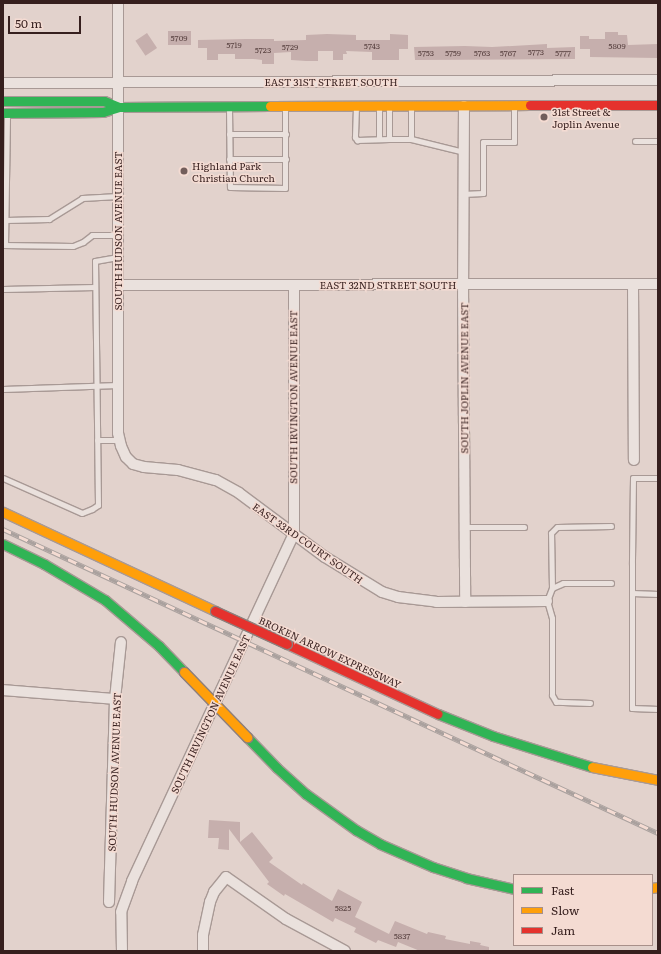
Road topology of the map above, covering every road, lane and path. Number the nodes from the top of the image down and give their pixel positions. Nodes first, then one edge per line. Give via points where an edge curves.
1 (118, 3) edge
2 (658, 80) edge
3 (119, 82) junction
4 (3, 83) edge
5 (3, 101) edge
6 (658, 105) edge
7 (228, 106) junction
8 (286, 106) junction
9 (356, 106) junction
10 (379, 106) junction
11 (389, 106) junction
12 (411, 106) junction
13 (464, 106) junction
14 (514, 106) junction
15 (119, 107) junction
16 (5, 113) edge
17 (229, 134) junction
18 (286, 134) junction
19 (378, 139) junction
20 (389, 139) junction
21 (411, 139) junction
22 (635, 141) dead end
23 (658, 141) edge
24 (464, 152) junction
25 (230, 159) junction
26 (286, 159) junction
27 (463, 194) junction
28 (118, 196) junction
29 (4, 209) edge
30 (6, 220) junction
31 (118, 235) junction
32 (4, 245) edge
33 (118, 257) junction
34 (633, 284) junction
35 (658, 284) edge
36 (118, 285) junction
37 (294, 285) junction
38 (463, 285) junction
39 (95, 287) junction
40 (3, 289) edge
41 (97, 384) junction
42 (118, 385) junction
43 (3, 389) edge
44 (97, 440) junction
45 (119, 440) junction
46 (126, 457) joint
47 (634, 460) dead end
48 (3, 478) edge
49 (658, 478) edge
50 (3, 512) edge
51 (524, 526) dead end
52 (611, 526) dead end
53 (464, 527) junction
54 (294, 534) junction
55 (3, 544) edge
56 (611, 583) dead end
57 (552, 588) junction
58 (632, 593) junction
59 (658, 594) edge
60 (547, 601) junction
61 (465, 602) junction
62 (121, 642) dead end
63 (3, 690) edge
64 (115, 698) junction
65 (590, 703) dead end
66 (658, 709) edge
67 (658, 780) edge
68 (513, 889) edge
69 (109, 902) dead end
70 (122, 951) edge
71 (203, 951) edge
72 (345, 951) edge

1 - 3 street, SOUTH HUDSON AVENUE EAST
2 - 3 street, EAST 31ST STREET SOUTH
3 - 4 street, EAST 31ST STREET SOUTH
3 - 15 street, SOUTH HUDSON AVENUE EAST
5 - 15 main road via 104,101
6 - 14 main road
7 - 8 main road
7 - 15 main road
7 - 17 lane
8 - 9 main road
8 - 18 lane
9 - 10 main road
9 - 19 lane via 357,140
10 - 11 main road
10 - 19 lane
11 - 12 main road
11 - 20 lane
12 - 13 main road
12 - 21 lane
13 - 14 main road
13 - 24 street, SOUTH JOPLIN AVENUE EAST
14 - 27 lane via 514,142 483,142 483,193
15 - 16 main road via 103,112
15 - 28 street, SOUTH HUDSON AVENUE EAST
16 - 29 lane
17 - 18 lane
17 - 25 lane
18 - 26 lane
19 - 20 lane
20 - 21 lane
21 - 24 lane
22 - 23 lane
24 - 27 street, SOUTH JOPLIN AVENUE EAST
25 - 26 lane
25 - 26 lane via 230,187 285,188
27 - 38 street, SOUTH JOPLIN AVENUE EAST
28 - 30 lane via 82,198 49,219
28 - 31 street, SOUTH HUDSON AVENUE EAST
29 - 30 lane
30 - 32 lane
31 - 32 lane via 92,236 73,246
31 - 33 street, SOUTH HUDSON AVENUE EAST
33 - 36 street, SOUTH HUDSON AVENUE EAST
33 - 39 lane via 95,261
34 - 35 street, EAST 32ND STREET SOUTH
34 - 38 street, EAST 32ND STREET SOUTH
34 - 47 street
36 - 37 street, EAST 32ND STREET SOUTH
36 - 42 street, SOUTH HUDSON AVENUE EAST
37 - 38 street, EAST 32ND STREET SOUTH
37 - 54 street, SOUTH IRVINGTON AVENUE EAST
38 - 53 street, SOUTH JOPLIN AVENUE EAST
39 - 40 lane
39 - 41 lane
41 - 42 lane
41 - 43 lane
41 - 44 lane
42 - 45 street, SOUTH HUDSON AVENUE EAST
44 - 45 lane
44 - 48 lane via 98,505 92,509 82,513
45 - 46 street, SOUTH HUDSON AVENUE EAST
46 - 54 street, EAST 33RD COURT SOUTH via 133,464 144,467 178,470 216,480
49 - 58 lane via 633,478
50 - 67 main road, BROKEN ARROW EXPRESSWAY, bridge via 440,714 493,736 586,766
51 - 53 lane
52 - 57 lane via 557,526 552,533
53 - 61 street, SOUTH JOPLIN AVENUE EAST
54 - 61 street, EAST 33RD COURT SOUTH via 382,592 415,600
54 - 70 street, SOUTH IRVINGTON AVENUE EAST via 135,873 123,903
55 - 68 main road, bridge via 44,564 105,600 159,646 277,768 306,794 356,830 380,844 433,867
56 - 57 lane via 563,583
57 - 60 lane
58 - 59 lane
58 - 66 lane via 632,708
60 - 61 street, EAST 33RD COURT SOUTH
60 - 65 lane via 552,618 552,695 556,702
62 - 64 street, SOUTH HUDSON AVENUE EAST
63 - 64 street
64 - 69 street, SOUTH HUDSON AVENUE EAST
71 - 72 street via 203,935 210,902 214,892 226,877 286,919

